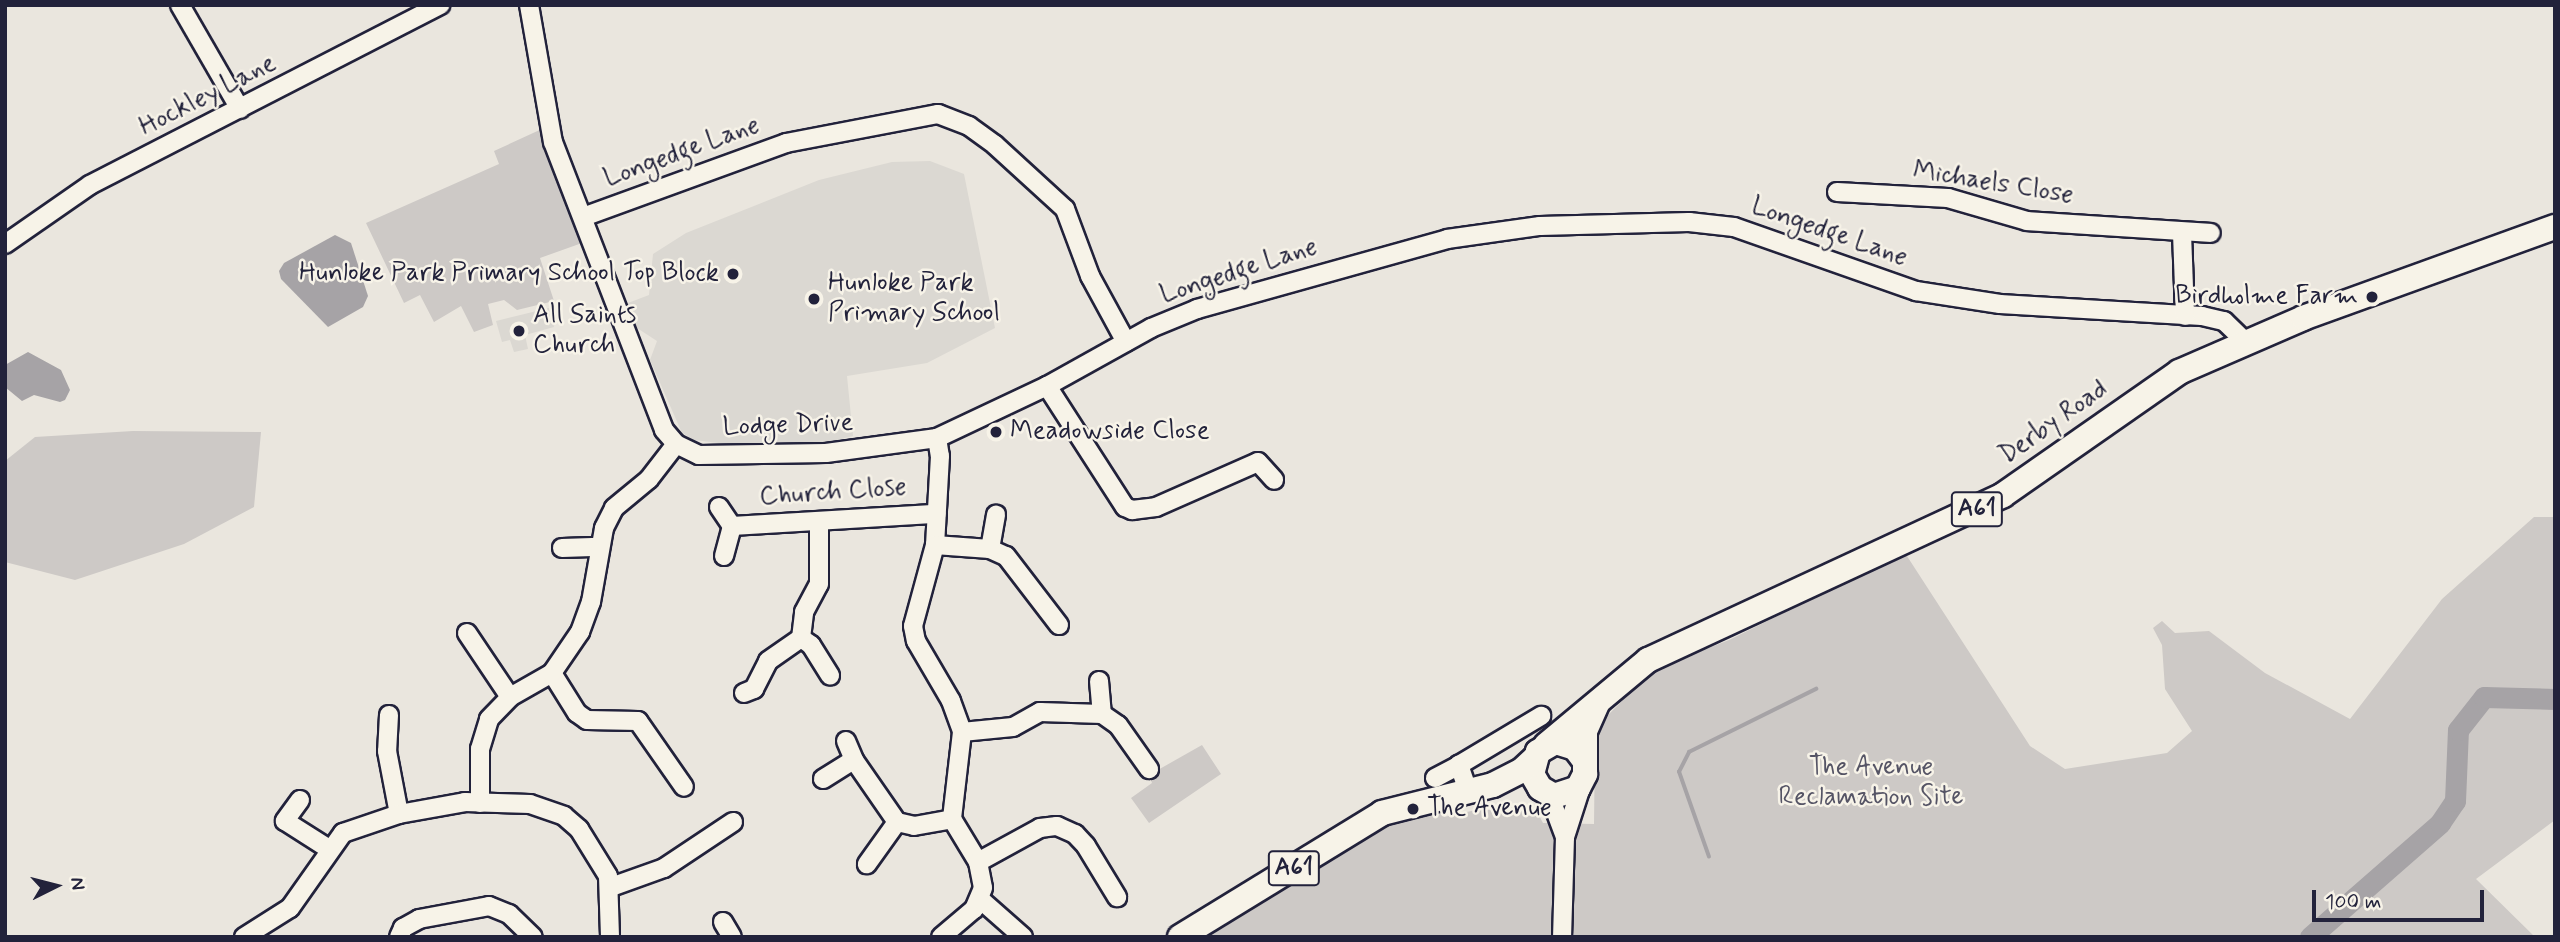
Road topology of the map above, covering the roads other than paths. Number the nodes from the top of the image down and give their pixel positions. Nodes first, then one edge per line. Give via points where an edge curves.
1 (180, 5) edge
2 (440, 5) edge
3 (529, 5) edge
4 (240, 109) junction
5 (1837, 192) dead end
6 (583, 217) junction
7 (2555, 227) edge
8 (2182, 233) junction
9 (2211, 233) dead end
10 (5, 244) edge
11 (2185, 316) junction
12 (2245, 341) junction
13 (1126, 342) junction
14 (1047, 386) junction
15 (937, 438) junction
16 (676, 444) junction
17 (1274, 480) dead end
18 (719, 508) dead end
19 (937, 514) junction
20 (996, 515) dead end
21 (819, 524) junction
22 (732, 526) junction
23 (935, 545) junction
24 (600, 547) junction
25 (562, 548) dead end
26 (990, 549) junction
27 (724, 556) dead end
28 (1059, 625) dead end
29 (467, 633) dead end
30 (802, 638) junction
31 (552, 673) junction
32 (830, 675) dead end
33 (1099, 681) dead end
34 (744, 693) dead end
35 (510, 697) junction
36 (1600, 697) junction
37 (1102, 714) junction
38 (389, 715) dead end
39 (1541, 716) dead end
40 (962, 732) junction
41 (846, 741) dead end
42 (1541, 751) junction
43 (853, 760) junction
44 (1460, 765) junction
45 (1149, 769) dead end
46 (1584, 770) junction
47 (1435, 778) dead end
48 (823, 779) dead end
49 (1493, 785) junction
50 (684, 787) dead end
51 (1468, 791) junction
52 (1547, 793) junction
53 (300, 800) dead end
54 (480, 803) junction
55 (399, 814) junction
56 (952, 819) junction
57 (733, 822) dead end
58 (897, 822) junction
59 (1565, 837) junction
60 (329, 849) junction
61 (978, 862) junction
62 (867, 864) dead end
63 (611, 887) junction
64 (1117, 897) dead end
65 (981, 900) junction
66 (244, 937) edge
67 (399, 937) edge
68 (533, 937) edge
69 (610, 937) edge
70 (941, 937) edge
71 (1023, 937) edge
72 (1180, 937) edge
73 (1562, 937) edge

1 - 4 street
2 - 4 street, Hockley Lane
3 - 6 street, Longedge Lane via 546,118
4 - 10 street, Hockley Lane via 90,185
5 - 8 street, Michaels Close via 1948,198 2027,220
6 - 13 street, Longedge Lane via 786,143 938,114 995,145 1065,209 1090,276
6 - 16 street via 653,404
7 - 12 highway, Derby Road / A61
8 - 9 street, Michaels Close
8 - 11 street
11 - 12 street, Longedge Lane via 2224,321
11 - 13 street, Longedge Lane via 2000,304 1916,291 1734,228 1642,222 1540,226 1447,239 1197,310
12 - 36 highway, Derby Road / A61 via 2179,372 2003,495 1688,638 1648,660
13 - 14 street, Lodge Drive
14 - 15 street, Lodge Drive
14 - 17 street via 1125,507 1132,510 1156,507 1258,462
15 - 16 street, Lodge Drive via 901,446 744,457 699,455
15 - 19 street
16 - 24 street via 649,479 614,508
18 - 22 street, Church Close
19 - 21 street, Church Close
19 - 23 street
20 - 26 street
21 - 22 street, Church Close
21 - 30 street via 819,584 804,612
22 - 27 street, Church Close
23 - 26 street
23 - 40 street via 913,626 916,641 951,701
24 - 25 street
24 - 31 street via 592,601 579,632
26 - 28 street via 1019,568
29 - 35 street
30 - 32 street
30 - 34 street via 768,662 754,689
31 - 35 street
31 - 50 street via 587,720 638,721
33 - 37 street
35 - 54 street via 489,719 480,749
36 - 42 highway, Derby Road / A61
36 - 46 highway, Derby Road / A61 via 1585,730
37 - 40 street via 1040,712 1013,727
37 - 45 street via 1118,725
38 - 55 street via 387,751
39 - 44 street
40 - 56 street
41 - 43 street
42 - 46 highway via 1567,743
42 - 49 highway, Derby Road / A61 via 1522,770
42 - 52 highway via 1532,774
43 - 48 street
43 - 58 street
44 - 47 street
44 - 51 street
46 - 52 highway via 1570,793
46 - 59 street
49 - 51 highway, Derby Road / A61
49 - 52 highway, Derby Road / A61 via 1507,792
51 - 72 highway, Derby Road / A61 via 1382,813
52 - 59 street
53 - 60 street via 285,821
54 - 55 street
54 - 63 street via 530,804 564,816 590,846
55 - 60 street via 343,833
56 - 58 street via 914,826
56 - 61 street
57 - 63 street via 664,868
58 - 62 street
59 - 73 street
60 - 66 street via 305,892 290,908
61 - 64 street via 1040,828 1057,826 1075,834 1086,846
61 - 65 street via 983,876
63 - 69 street
65 - 70 street
65 - 71 street
67 - 68 street via 403,928 419,919 489,906 509,914

